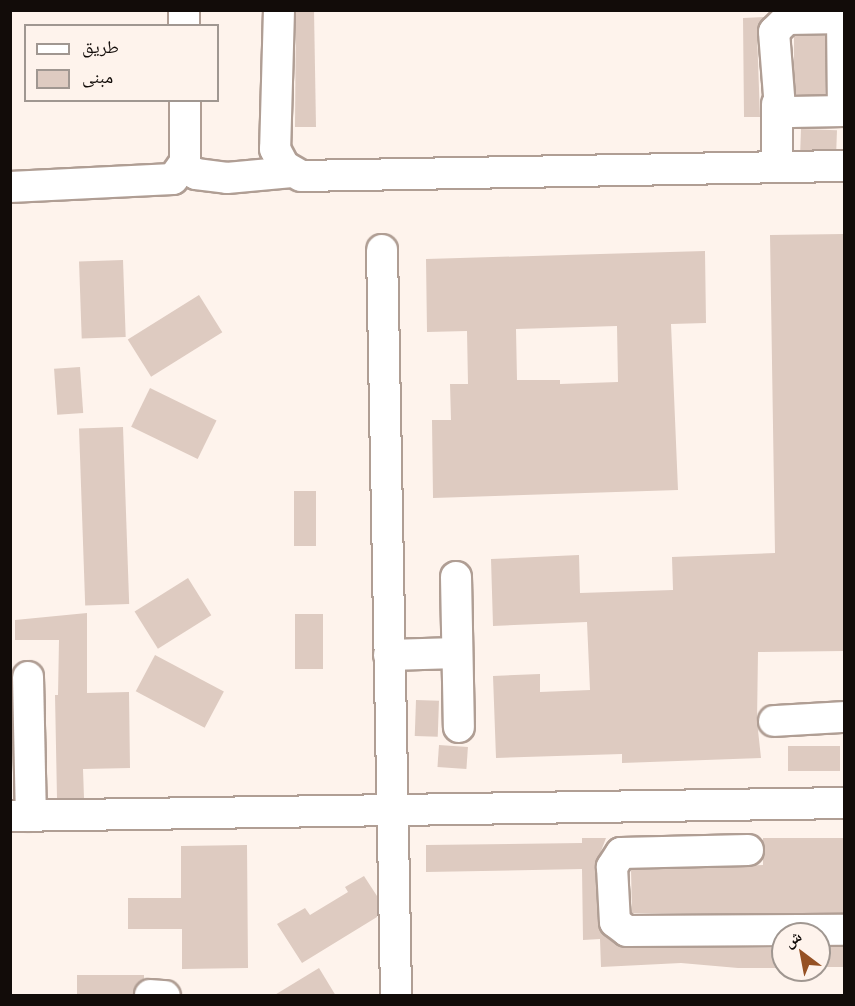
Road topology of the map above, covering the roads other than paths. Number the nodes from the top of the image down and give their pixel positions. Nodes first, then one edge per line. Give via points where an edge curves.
1 (279, 10) edge
2 (843, 18) edge
3 (278, 101) junction
4 (185, 102) edge
5 (777, 104) junction
6 (844, 111) edge
7 (844, 166) edge
8 (184, 167) junction
9 (777, 167) junction
10 (292, 172) junction
11 (352, 173) junction
12 (10, 187) edge
13 (382, 250) dead end
14 (456, 577) dead end
15 (458, 653) junction
16 (390, 656) junction
17 (28, 677) dead end
18 (844, 717) edge
19 (774, 721) dead end
20 (459, 727) dead end
21 (844, 803) edge
22 (713, 805) junction
23 (392, 812) junction
24 (21, 816) edge
25 (748, 850) dead end
26 (714, 851) junction
27 (844, 930) edge
28 (150, 995) edge
29 (165, 996) edge
30 (396, 996) edge

1 - 3 lane
2 - 5 lane via 787,19 777,26
2 - 6 lane
3 - 10 lane via 275,148
3 - 11 lane via 285,134 301,153
4 - 8 lane
5 - 6 lane via 789,112
5 - 9 lane
7 - 9 lane
8 - 10 lane via 196,174 227,178
8 - 12 lane via 166,182
9 - 11 lane
10 - 11 lane via 311,177
13 - 16 lane
14 - 15 lane
15 - 16 lane
15 - 20 lane
16 - 23 lane
17 - 24 lane
18 - 19 lane
21 - 22 lane
22 - 23 lane
22 - 26 lane
23 - 24 lane
23 - 30 lane
25 - 26 lane
26 - 27 lane via 627,852 616,856 612,867 618,927 627,931
28 - 29 lane

